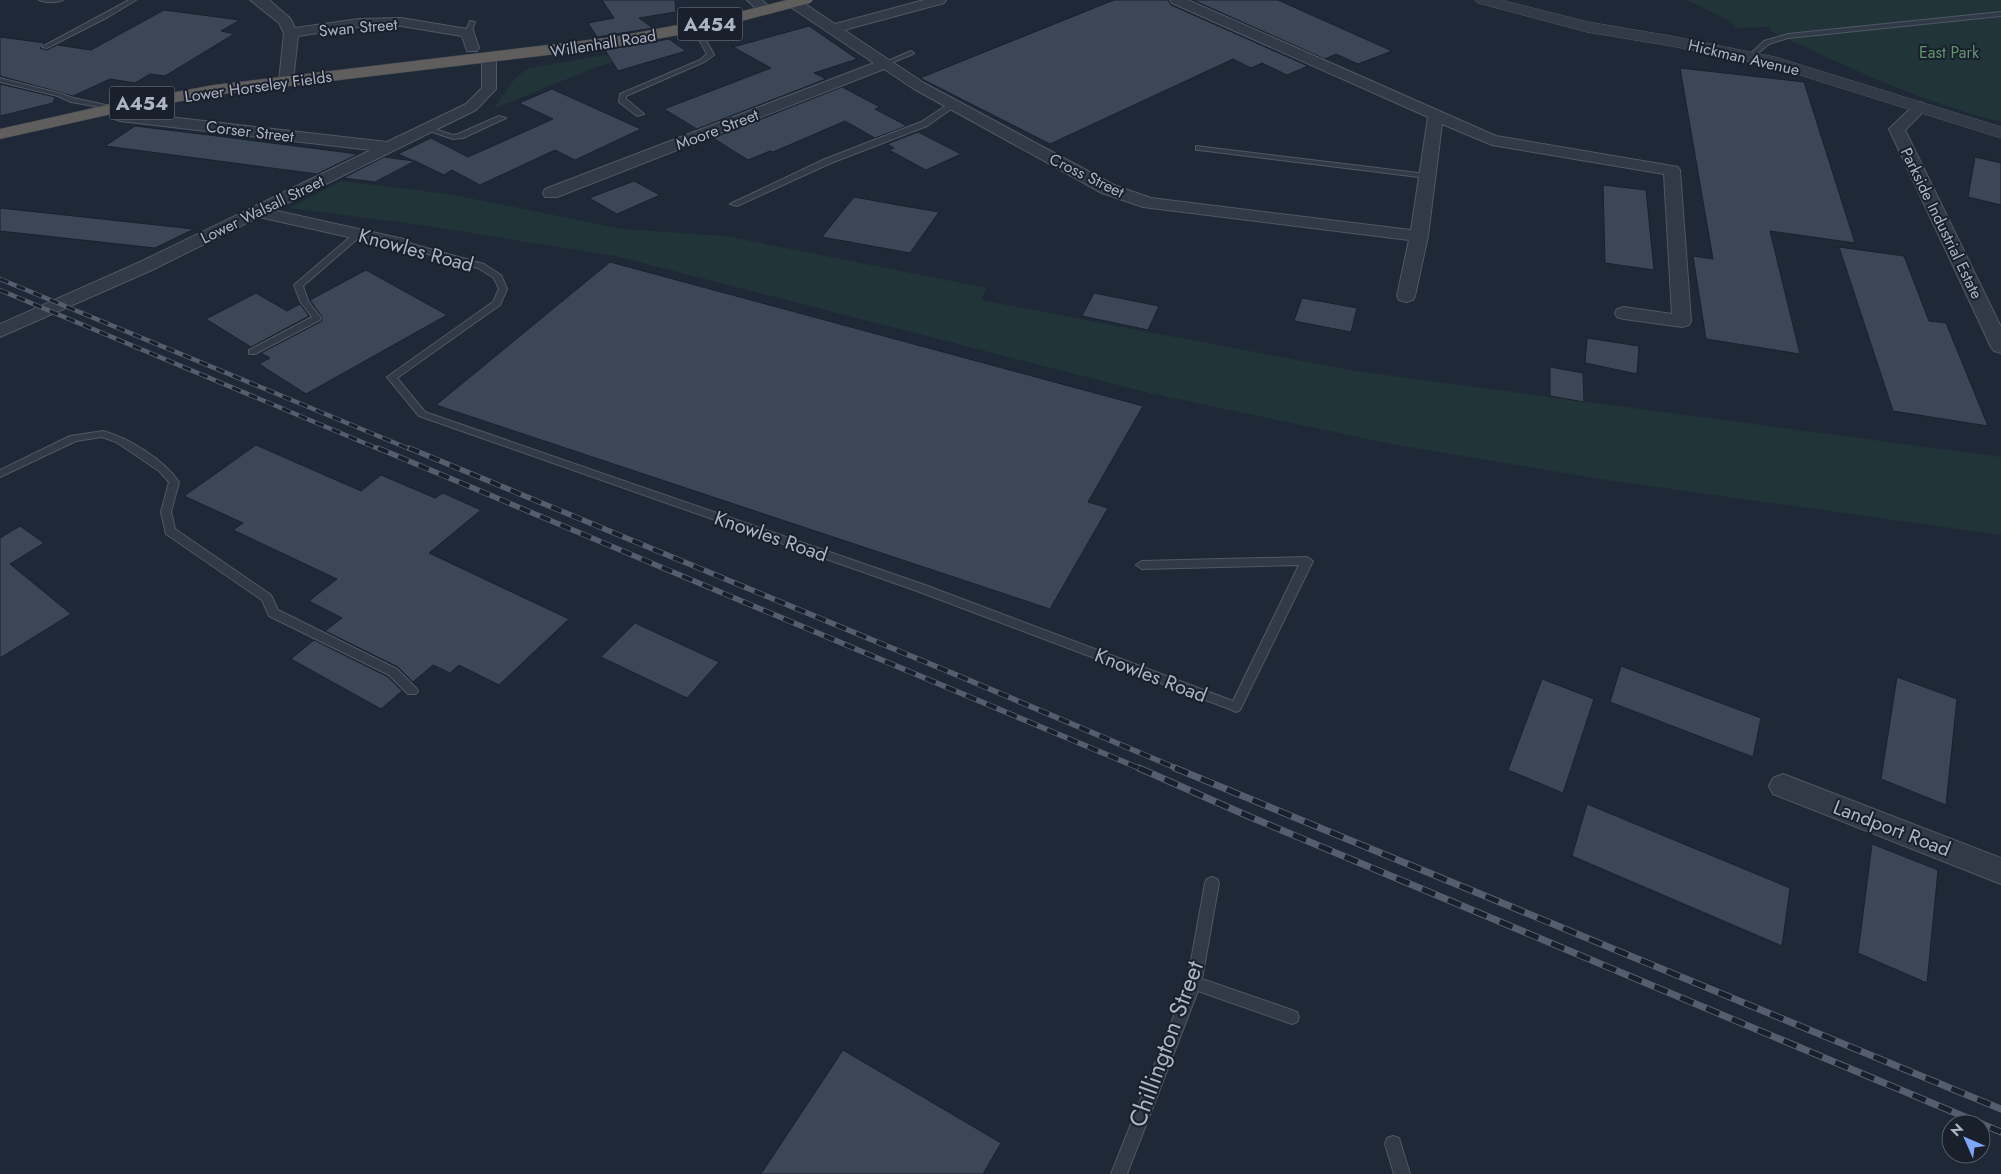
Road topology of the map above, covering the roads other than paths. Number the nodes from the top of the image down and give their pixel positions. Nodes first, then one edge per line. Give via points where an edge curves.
1 (42, 0) edge
2 (60, 0) edge
3 (134, 0) edge
4 (257, 0) edge
5 (939, 0) edge
6 (1177, 0) edge
7 (1483, 0) edge
8 (799, 1) edge
9 (760, 5) edge
10 (2001, 14) edge
11 (689, 29) junction
12 (834, 29) junction
13 (291, 33) junction
14 (44, 47) dead end
15 (472, 48) dead end
16 (911, 53) dead end
17 (1750, 57) junction
18 (489, 59) junction
19 (884, 64) junction
20 (0, 80) edge
21 (286, 81) junction
22 (953, 105) junction
23 (1920, 107) junction
24 (116, 108) junction
25 (640, 114) dead end
26 (1436, 115) junction
27 (502, 118) dead end
28 (428, 129) junction
29 (2001, 133) edge
30 (0, 134) edge
31 (389, 147) junction
32 (1199, 148) dead end
33 (1427, 176) junction
34 (551, 193) dead end
35 (734, 204) dead end
36 (258, 212) junction
37 (359, 234) junction
38 (1418, 236) junction
39 (402, 244) joint
40 (1406, 296) dead end
41 (1624, 313) dead end
42 (0, 331) edge
43 (2001, 347) edge
44 (252, 352) dead end
45 (0, 474) edge
46 (1142, 565) dead end
47 (412, 691) dead end
48 (1783, 786) dead end
49 (2001, 871) edge
50 (1212, 883) dead end
51 (1194, 983) junction
52 (1292, 1016) dead end
53 (1393, 1144) dead end
54 (1119, 1174) edge
55 (1402, 1174) edge

1 - 2 lane
3 - 14 lane
4 - 13 street via 285,21
5 - 12 street
6 - 26 street
7 - 17 street, Hickman Avenue via 1587,27
8 - 9 highway, Willenhall Road / A454
8 - 12 street, Cross Street
9 - 11 highway, Willenhall Road / A454
10 - 17 lane via 1788,36 1769,40
11 - 18 highway, Willenhall Road / A454
11 - 25 lane via 703,40 711,55 622,95 622,100
12 - 19 street, Cross Street
13 - 15 street, Swan Street via 360,23 401,22 470,28
13 - 21 street
16 - 19 lane
17 - 23 street, Hickman Avenue
18 - 21 highway, Lower Horseley Fields / A454
18 - 28 street, Lower Walsall Street via 489,89 485,94 471,107
19 - 22 street, Cross Street
19 - 34 street, Moore Street
20 - 24 lane via 71,100
21 - 24 highway, Lower Horseley Fields / A454
22 - 35 lane via 924,124 828,161
22 - 38 street, Cross Street via 1108,189 1149,203
23 - 29 street, Hickman Avenue
23 - 43 street, Parkside Industrial Estate via 1897,129
24 - 30 highway, Lower Horseley Fields / A454
24 - 31 street, Corser Street via 120,116
26 - 33 street
26 - 41 street via 1492,140 1672,170 1682,321
27 - 28 lane via 460,136
28 - 31 street, Lower Walsall Street
31 - 36 street, Lower Walsall Street
32 - 33 lane
33 - 38 street
36 - 37 street, Knowles Road
36 - 42 street, Lower Walsall Street
37 - 39 street, Knowles Road
37 - 44 lane via 298,285 304,301 317,318
38 - 40 street
39 - 46 lane, Knowles Road via 481,266 498,277 503,289 497,303 392,377 422,414 921,588 1236,707 1307,561
45 - 47 lane via 74,438 103,434 120,440 163,469 174,482 166,512 170,531 267,598 273,613 393,672
48 - 49 street, Landport Road
50 - 51 lane, Chillington Street
51 - 52 lane
51 - 54 lane, Chillington Street
53 - 55 lane

